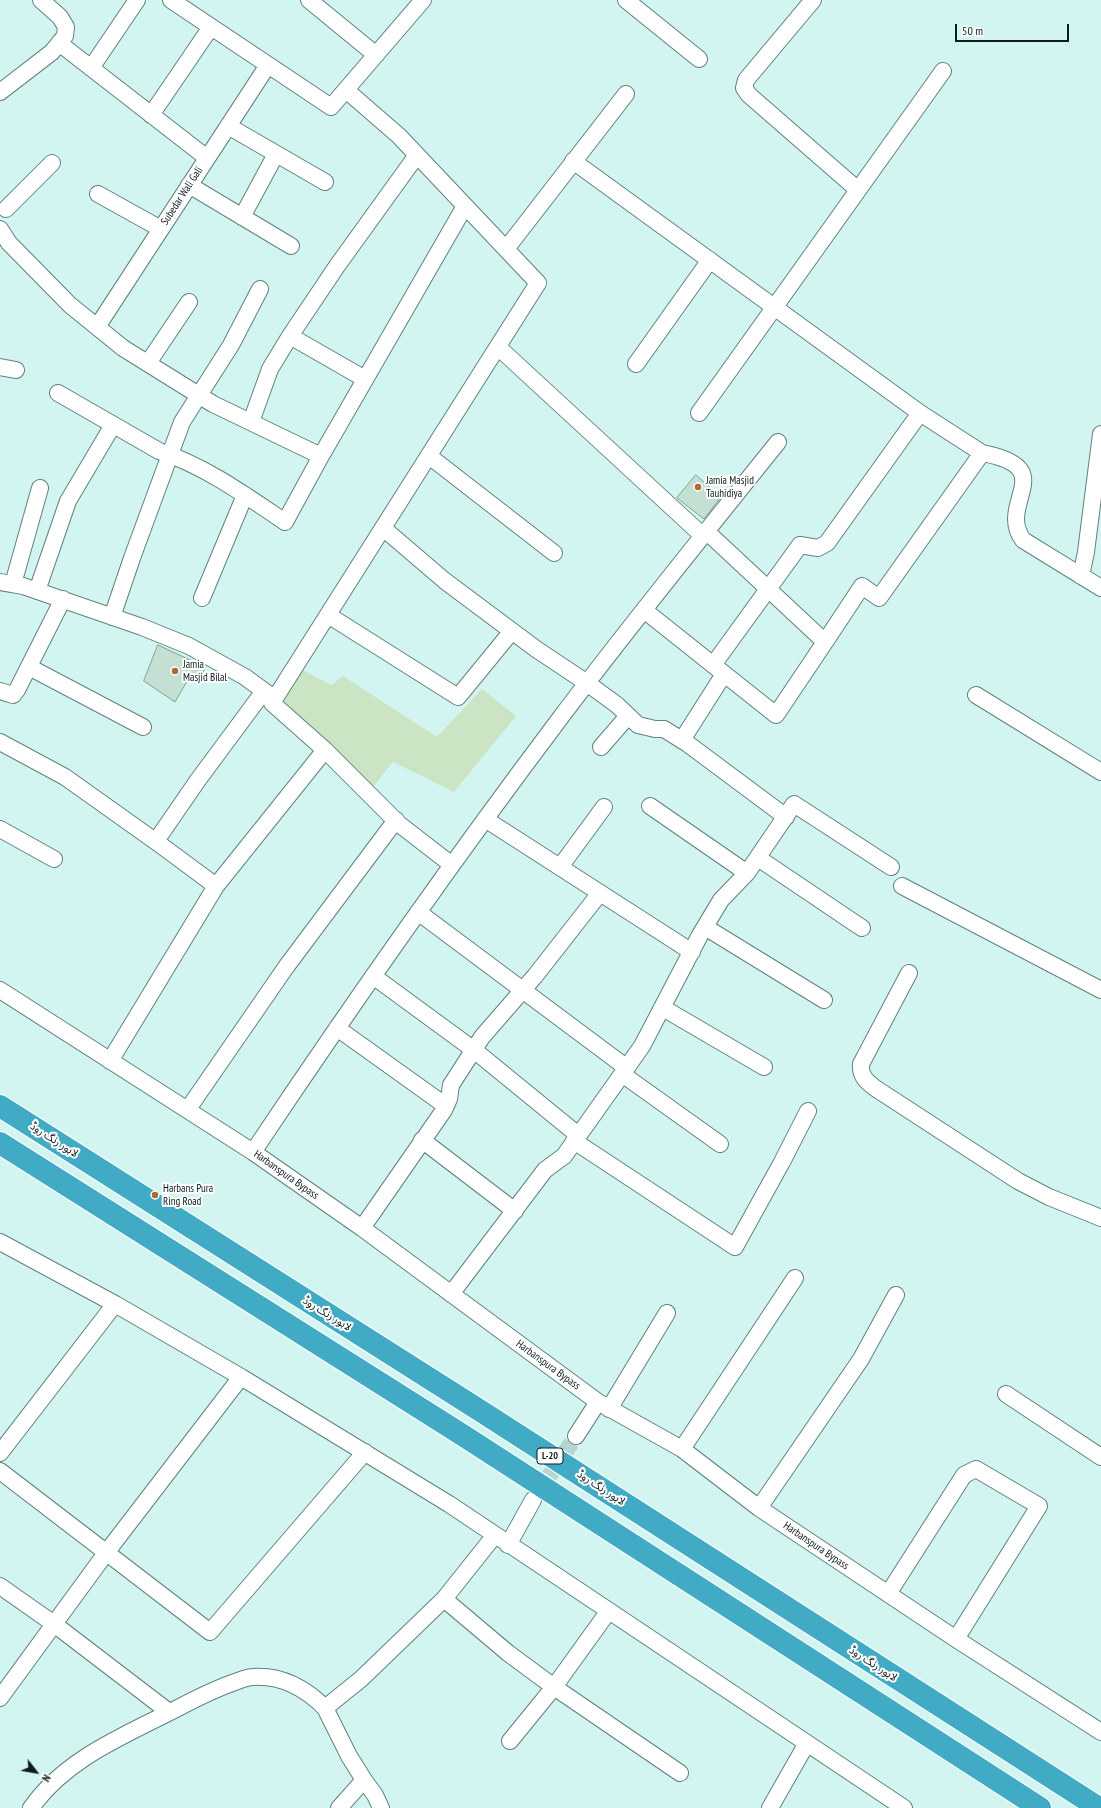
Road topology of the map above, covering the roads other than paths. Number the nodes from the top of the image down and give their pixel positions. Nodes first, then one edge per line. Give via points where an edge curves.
1 (42, 0) edge
2 (138, 0) edge
3 (171, 0) edge
4 (309, 0) edge
5 (423, 0) edge
6 (626, 0) edge
7 (813, 0) edge
8 (210, 27) junction
9 (59, 43) junction
10 (376, 54) junction
11 (699, 59) dead end
12 (268, 65) junction
13 (91, 68) junction
14 (943, 71) dead end
15 (346, 90) junction
16 (0, 92) edge
17 (626, 94) dead end
18 (151, 115) junction
19 (228, 126) junction
20 (276, 154) junction
21 (417, 155) junction
22 (207, 158) junction
23 (573, 161) junction
24 (52, 163) dead end
25 (325, 182) dead end
26 (190, 185) junction
27 (858, 190) junction
28 (98, 194) dead end
29 (465, 206) junction
30 (2, 210) edge
31 (242, 217) junction
32 (0, 229) edge
33 (161, 229) junction
34 (291, 246) dead end
35 (506, 249) junction
36 (710, 260) junction
37 (260, 289) dead end
38 (189, 302) dead end
39 (774, 307) junction
40 (97, 327) junction
41 (290, 336) junction
42 (498, 347) junction
43 (148, 363) junction
44 (636, 364) dead end
45 (0, 367) edge
46 (16, 370) dead end
47 (365, 379) junction
48 (58, 393) dead end
49 (199, 395) junction
50 (699, 413) dead end
51 (920, 413) junction
52 (251, 422) junction
53 (113, 425) junction
54 (1101, 434) edge
55 (778, 442) dead end
56 (982, 453) junction
57 (170, 455) junction
58 (321, 456) junction
59 (429, 456) junction
60 (40, 488) dead end
61 (245, 495) junction
62 (383, 528) junction
63 (705, 534) junction
64 (554, 553) dead end
65 (1081, 576) junction
66 (6, 583) edge
67 (1101, 588) edge
68 (768, 589) junction
69 (37, 591) junction
70 (202, 598) dead end
71 (63, 600) junction
72 (644, 610) junction
73 (328, 615) junction
74 (112, 617) junction
75 (512, 631) junction
76 (825, 642) junction
77 (29, 667) junction
78 (719, 670) junction
79 (587, 683) junction
80 (0, 691) edge
81 (270, 695) junction
82 (976, 695) dead end
83 (628, 716) junction
84 (142, 727) dead end
85 (682, 740) junction
86 (0, 742) edge
87 (601, 747) dead end
88 (325, 750) junction
89 (1101, 772) edge
90 (650, 806) dead end
91 (604, 807) dead end
92 (786, 817) junction
93 (485, 819) junction
94 (396, 820) junction
95 (0, 829) edge
96 (156, 841) junction
97 (758, 858) junction
98 (54, 859) dead end
99 (452, 865) junction
100 (560, 867) junction
101 (891, 867) dead end
102 (747, 873) junction
103 (216, 886) junction
104 (902, 886) dead end
105 (600, 893) junction
106 (418, 912) junction
107 (706, 927) junction
108 (862, 928) dead end
109 (692, 952) junction
110 (908, 973) dead end
111 (373, 976) junction
112 (0, 990) edge
113 (523, 990) junction
114 (1101, 990) edge
115 (824, 1000) dead end
116 (663, 1008) junction
117 (336, 1028) junction
118 (474, 1050) junction
119 (110, 1061) junction
120 (764, 1067) dead end
121 (624, 1071) junction
122 (0, 1089) edge
123 (0, 1106) edge
124 (446, 1106) junction
125 (188, 1109) junction
126 (808, 1111) dead end
127 (576, 1138) junction
128 (422, 1140) junction
129 (0, 1143) edge
130 (720, 1144) dead end
131 (253, 1152) junction
132 (0, 1159) edge
133 (152, 1203) junction
134 (515, 1211) junction
135 (1101, 1218) edge
136 (134, 1228) junction
137 (362, 1228) junction
138 (0, 1242) edge
139 (795, 1278) dead end
140 (451, 1294) junction
141 (896, 1295) dead end
142 (114, 1304) junction
143 (667, 1313) dead end
144 (241, 1377) junction
145 (1006, 1394) dead end
146 (603, 1405) junction
147 (576, 1436) tunnel mouth
148 (682, 1449) junction
149 (365, 1452) junction
150 (0, 1453) edge
151 (1101, 1457) edge
152 (0, 1472) edge
153 (533, 1500) tunnel mouth
154 (759, 1508) junction
155 (502, 1540) junction
156 (106, 1553) junction
157 (0, 1586) edge
158 (888, 1594) junction
159 (444, 1599) junction
160 (608, 1612) junction
161 (54, 1624) junction
162 (956, 1639) junction
163 (554, 1687) junction
164 (0, 1698) edge
165 (325, 1708) junction
166 (169, 1712) junction
167 (1101, 1732) edge
168 (510, 1741) dead end
169 (807, 1743) junction
170 (680, 1773) dead end
171 (364, 1780) junction
172 (35, 1806) edge
173 (339, 1808) edge
174 (381, 1808) edge
175 (770, 1808) edge
176 (904, 1808) edge
177 (1040, 1808) edge
178 (1099, 1808) edge

1 - 9 street via 66,27 65,36
2 - 13 street
3 - 8 street
4 - 10 street
5 - 10 street
6 - 11 street
7 - 27 street via 746,80 744,88
8 - 12 street
8 - 18 street
9 - 13 street
9 - 16 street via 52,52
10 - 15 street
12 - 15 street via 331,108
12 - 19 street, Subedar Wali Gali
13 - 18 street
14 - 27 street
15 - 21 street
17 - 23 street
18 - 22 street
19 - 20 street
19 - 22 street, Subedar Wali Gali
20 - 25 street
20 - 31 street
21 - 29 street
21 - 41 street
22 - 26 street, Subedar Wali Gali
23 - 35 street
23 - 36 street
24 - 30 street
26 - 31 street
26 - 33 street, Subedar Wali Gali
27 - 39 street
28 - 33 street
29 - 35 street
29 - 47 street
31 - 34 street
32 - 40 street via 9,243 53,288
33 - 40 street, Subedar Wali Gali
35 - 42 street via 538,283
36 - 39 street
36 - 44 street
37 - 49 street via 231,345
38 - 43 street
39 - 50 street
39 - 51 street
40 - 43 street via 123,348
41 - 47 street
41 - 52 street via 270,369
42 - 59 street
42 - 63 street
43 - 49 street
45 - 46 street
47 - 58 street
48 - 53 street
49 - 52 street
49 - 57 street via 182,422
51 - 56 street
51 - 68 street via 827,543 818,548 800,545
52 - 58 street
53 - 57 street
53 - 69 street via 68,501
54 - 65 street
55 - 63 street
56 - 65 street via 1015,463 1021,469 1023,480 1016,517 1019,534 1023,540
56 - 76 street via 879,598 862,586
57 - 61 street
57 - 74 street
58 - 61 street via 285,522
59 - 62 street
59 - 64 street
60 - 66 street
61 - 70 street
62 - 73 street
62 - 75 street via 446,581
63 - 68 street
63 - 72 street
65 - 67 street
66 - 69 street
68 - 76 street
68 - 78 street
69 - 71 street
71 - 74 street
71 - 77 street
72 - 78 street
72 - 79 street
73 - 75 street via 458,697
73 - 81 street
74 - 81 street via 189,646 245,677
75 - 79 street
76 - 78 street via 776,715
77 - 80 street via 13,695
77 - 84 street
78 - 85 street
79 - 83 street
79 - 93 street
81 - 88 street via 272,703
81 - 96 street via 198,780
82 - 89 street
83 - 85 street via 638,725 655,730 664,729
83 - 87 street
85 - 92 street
86 - 96 street via 65,777
88 - 94 street
88 - 103 street
90 - 102 street
91 - 100 street
92 - 97 street
92 - 101 street via 794,804
93 - 99 street
93 - 100 street
94 - 99 street
94 - 125 street via 286,967
95 - 98 street
96 - 103 street
97 - 102 street
97 - 108 street
99 - 106 street
100 - 105 street
102 - 107 street via 721,900
103 - 119 street
104 - 114 street
105 - 109 street
105 - 113 street
106 - 111 street
106 - 113 street
107 - 109 street
107 - 115 street
109 - 116 street
110 - 135 street via 861,1064 860,1072 865,1080 1018,1181
111 - 117 street
111 - 118 street
112 - 119 street, Harbanspura Bypass
113 - 118 street via 482,1037
113 - 121 street
116 - 120 street
116 - 121 street via 642,1046
117 - 124 street
117 - 131 street
118 - 124 street via 451,1085 450,1099
118 - 127 street
119 - 125 street, Harbanspura Bypass
121 - 127 street
121 - 130 street
122 - 133 highway
123 - 133 highway, لاہور رنگ روڈ / L-20
124 - 128 street
125 - 131 street, Harbanspura Bypass
126 - 127 street via 735,1247
127 - 134 street via 564,1156 545,1170
128 - 134 street
128 - 137 street
129 - 136 highway, L-20
131 - 137 street, Harbanspura Bypass
132 - 136 highway
133 - 178 highway, لاہور رنگ روڈ / L-20
134 - 140 street
136 - 177 highway, L-20 via 470,1440
137 - 140 street, Harbanspura Bypass
138 - 142 street
139 - 148 street
140 - 146 street, Harbanspura Bypass
141 - 154 street via 861,1359
142 - 144 street
142 - 150 street
143 - 146 street
144 - 149 street
144 - 156 street
145 - 151 street
146 - 147 street
146 - 148 street, Harbanspura Bypass
148 - 154 street, Harbanspura Bypass
149 - 155 street
149 - 156 street via 210,1632
152 - 156 street
153 - 155 street
154 - 158 street, Harbanspura Bypass
155 - 159 street
155 - 160 street
156 - 161 street
157 - 161 street
158 - 162 street, Harbanspura Bypass
158 - 162 street via 964,1475 970,1471 976,1469 1039,1506
159 - 163 street via 508,1653
159 - 165 street via 361,1679
160 - 163 street
160 - 169 street
161 - 164 street
161 - 166 street
162 - 167 street, Harbanspura Bypass
163 - 168 street
163 - 170 street
165 - 166 street via 313,1695 296,1685 271,1677 251,1677 216,1689
165 - 171 street
166 - 172 street via 125,1733 89,1755 68,1770
169 - 175 street
169 - 176 street
171 - 173 street
171 - 174 street

